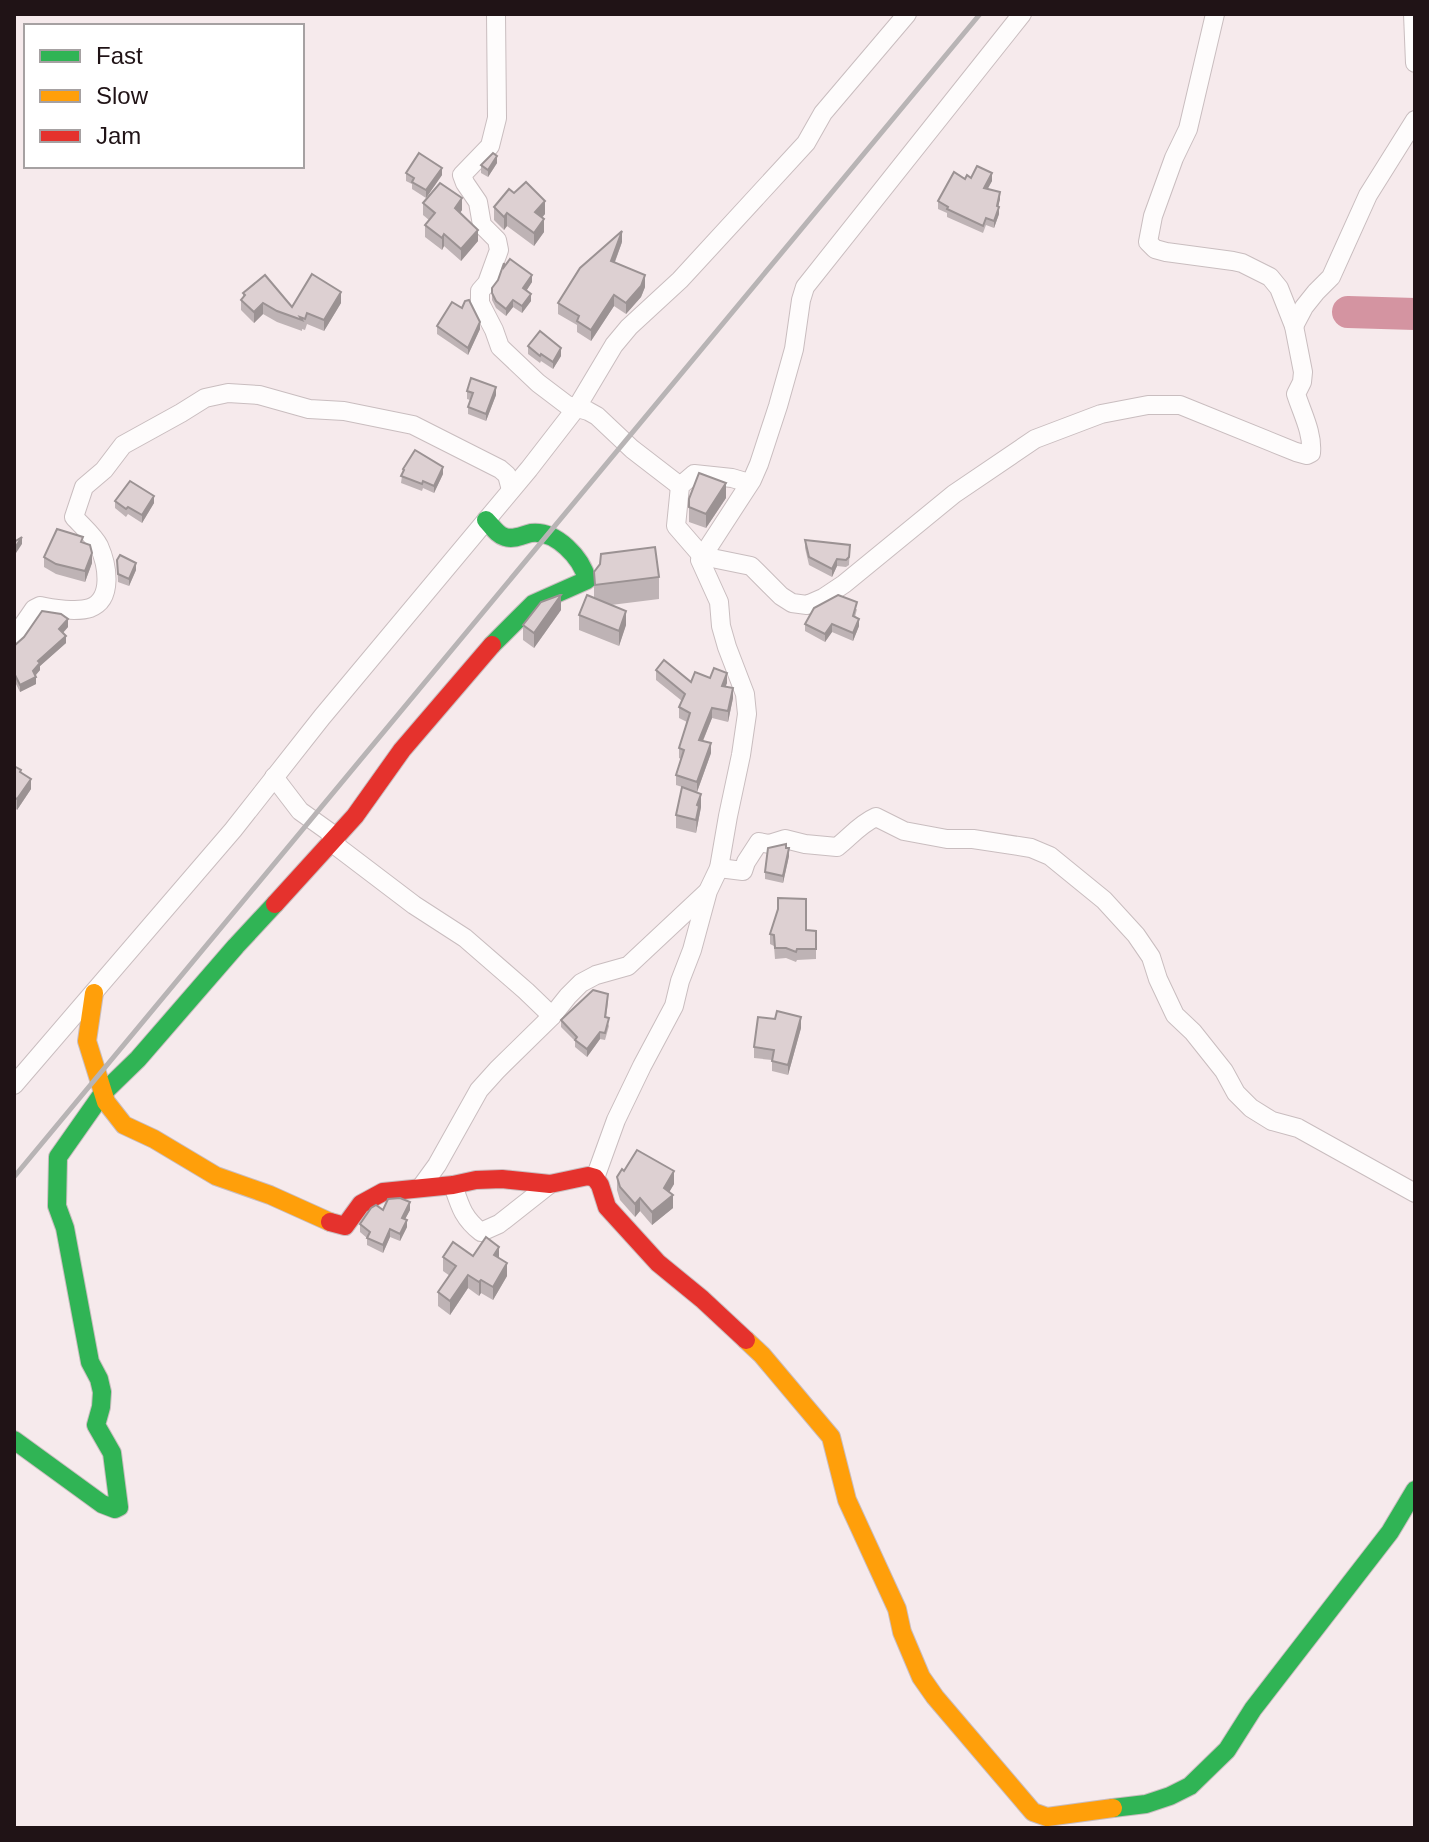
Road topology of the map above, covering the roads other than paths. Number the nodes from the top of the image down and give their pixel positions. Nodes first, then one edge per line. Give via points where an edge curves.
1 (496, 14) edge
2 (907, 14) edge
3 (1022, 14) edge
4 (1215, 14) edge
5 (1413, 14) edge
6 (1415, 63) edge
7 (1415, 120) edge
8 (1294, 326) junction
9 (577, 407) junction
10 (749, 483) junction
11 (680, 486) junction
12 (511, 490) junction
13 (486, 520) junction
14 (702, 556) junction
15 (14, 638) edge
16 (274, 777) junction
17 (334, 841) junction
18 (719, 868) junction
19 (708, 891) junction
20 (94, 993) junction
21 (552, 1016) junction
22 (14, 1085) edge
23 (103, 1093) junction
24 (595, 1178) junction
25 (550, 1184) junction
26 (453, 1185) junction
27 (421, 1187) junction
28 (1415, 1193) edge
29 (14, 1440) edge
30 (1415, 1490) edge

1 - 9 street via 494,134 490,146 462,175 478,202 482,225 499,250 480,291 480,303 500,347 538,383
2 - 9 street via 823,113 806,143 680,280 629,327
3 - 10 street via 805,287 778,406
4 - 8 street via 1188,129 1148,242 1166,252 1242,263 1270,277
5 - 6 street
7 - 8 street via 1368,195 1331,277
8 - 14 street via 1303,372 1296,394 1312,449 1307,455 1180,405 1132,408 1035,439 954,494 844,584 807,605 781,596 751,566
9 - 11 street via 597,416
9 - 12 street
10 - 11 street via 694,474
10 - 14 street
11 - 14 street via 676,526
12 - 13 street
12 - 15 street via 500,469 413,425 309,409 259,395 205,398 123,445 84,487 74,517 98,545 108,580 101,599 90,608 40,606
13 - 16 street
13 - 17 street via 502,537 536,532 554,537 587,580 541,600 517,619 402,750
14 - 18 street via 747,714
16 - 17 street via 300,811
16 - 20 street
17 - 21 street via 480,950
17 - 23 street
18 - 19 street
18 - 28 street via 743,871 759,842 785,839 837,847 876,817 904,831 1031,848 1050,856 1104,900 1136,935 1175,1015 1251,1108
19 - 21 street via 628,966 581,983
19 - 24 street via 674,1006 616,1120
20 - 22 street
20 - 23 street via 87,1041
21 - 27 street via 479,1090
23 - 27 street via 124,1125 216,1176 329,1222 345,1226 361,1204 383,1192
23 - 29 street via 58,1157 57,1206 90,1362 104,1391 96,1425 112,1453 119,1507 102,1504
24 - 25 street
24 - 30 street via 607,1207 632,1236 762,1355 831,1437 847,1500 897,1609 921,1677 1033,1812 1047,1817 1146,1804 1190,1786 1227,1750 1390,1532
25 - 26 street via 502,1179
25 - 26 street via 481,1232 469,1223
26 - 27 street

